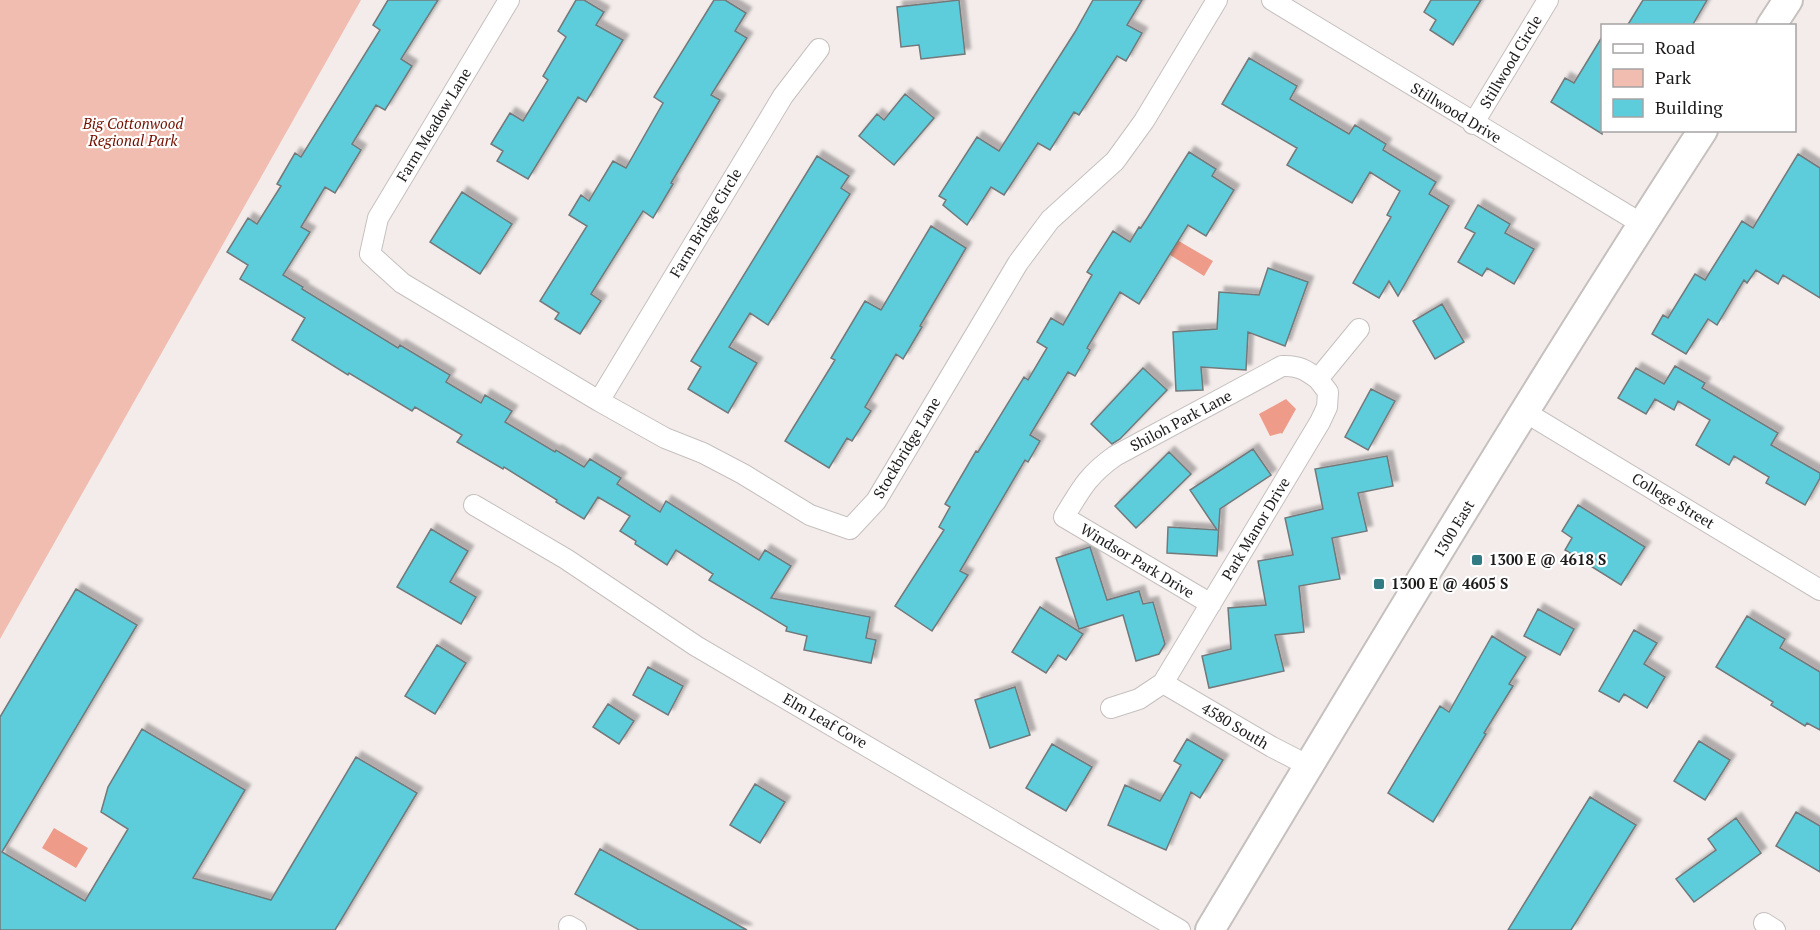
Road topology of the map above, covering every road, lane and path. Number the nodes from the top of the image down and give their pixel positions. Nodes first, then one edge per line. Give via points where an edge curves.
1 (509, 0) edge
2 (1217, 0) edge
3 (1272, 0) edge
4 (1548, 0) edge
5 (1788, 0) edge
6 (1772, 24) edge
7 (819, 49) dead end
8 (1473, 124) junction
9 (1702, 132) edge
10 (1642, 224) junction
11 (369, 254) joint
12 (1359, 328) dead end
13 (1318, 379) junction
14 (599, 401) junction
15 (1525, 412) junction
16 (474, 505) dead end
17 (1064, 517) joint
18 (1820, 590) edge
19 (1210, 604) junction
20 (1163, 683) junction
21 (1111, 708) dead end
22 (1309, 766) junction
23 (1180, 930) edge
24 (1210, 930) edge

1 - 11 street, Farm Meadow Lane via 378,218
2 - 14 street, Stockbridge Lane via 1144,121 1115,161 1050,220 1018,263 876,501 850,529 810,515 743,474 665,438
3 - 8 street, Stillwood Drive
4 - 8 street, Stillwood Circle
5 - 6 main road
7 - 14 street, Farm Bridge Circle via 783,96
8 - 10 street, Stillwood Drive
9 - 10 main road, 1300 East
10 - 15 main road, 1300 East
11 - 14 street, Stockbridge Lane via 402,283
12 - 13 street
13 - 17 street, Shiloh Park Lane via 1303,368 1282,366 1115,456 1087,479
13 - 19 street, Park Manor Drive via 1328,392 1320,422
15 - 18 street, College Street
15 - 22 main road, 1300 East
16 - 23 street, Elm Leaf Cove via 566,559 696,646
17 - 19 street, Windsor Park Drive
19 - 20 street, Park Manor Drive
20 - 21 street, Park Manor Drive via 1139,699
20 - 22 street, 4580 South
22 - 24 main road, 1300 East

